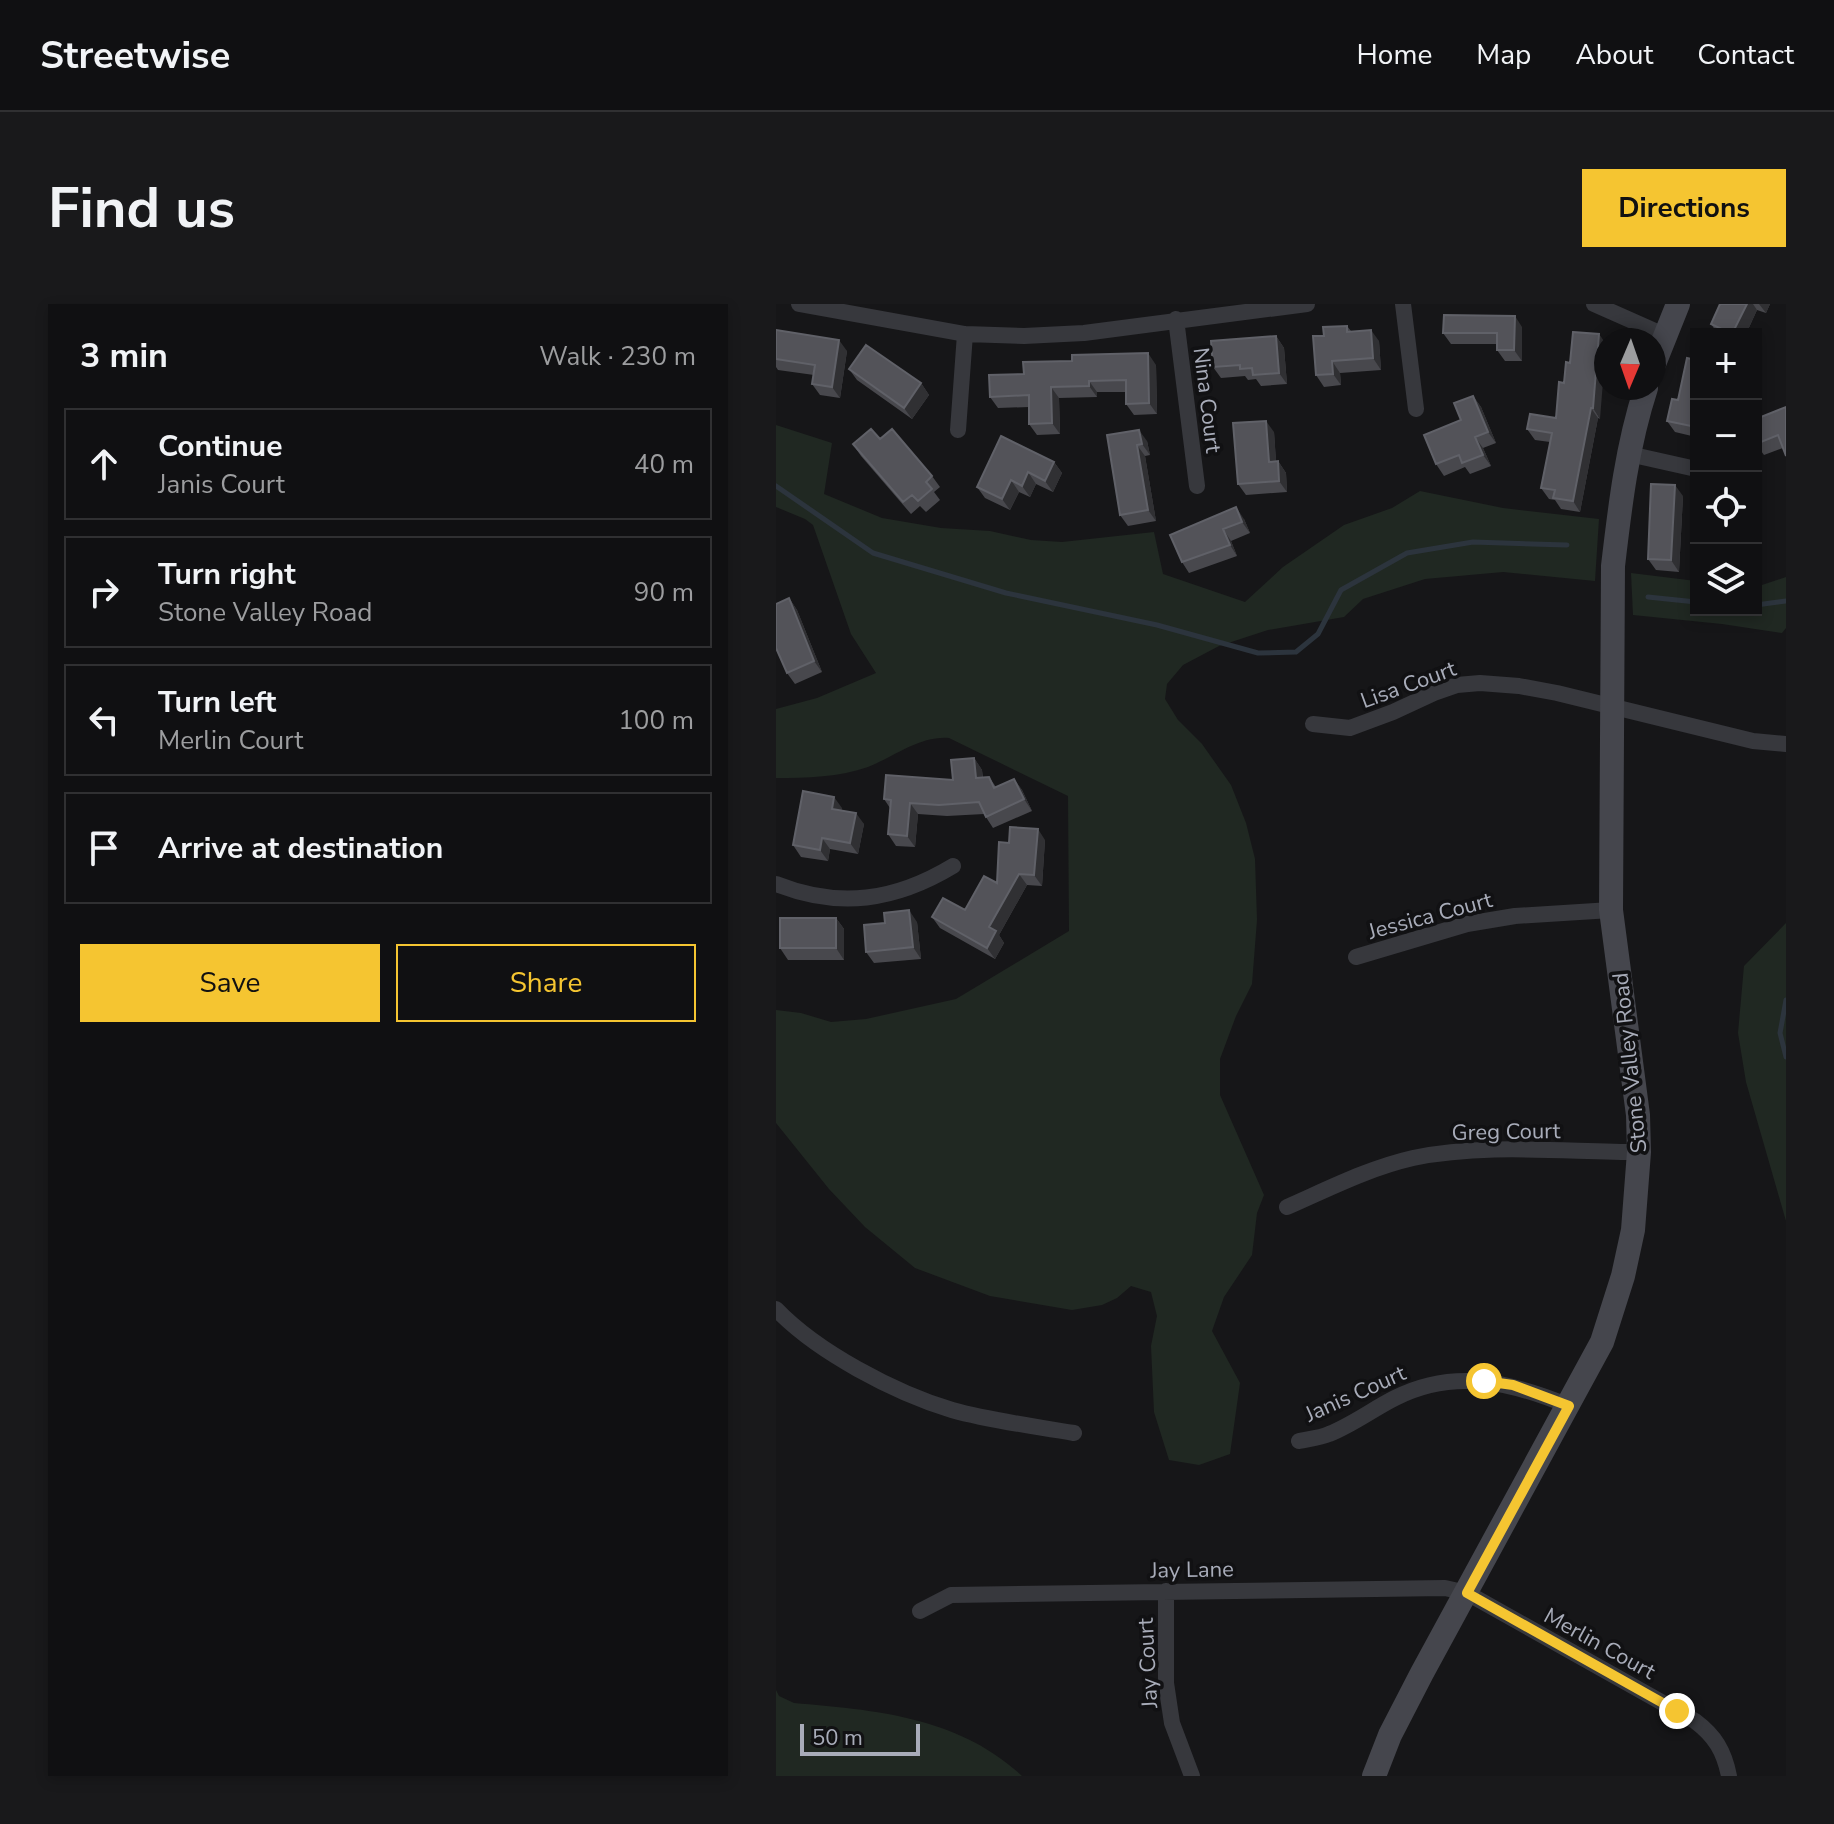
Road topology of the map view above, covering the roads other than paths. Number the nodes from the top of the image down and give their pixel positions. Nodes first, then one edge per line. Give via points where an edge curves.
1 (799, 304) edge
2 (1307, 304) edge
3 (1403, 304) edge
4 (1594, 304) edge
5 (1678, 304) edge
6 (1176, 319) junction
7 (1648, 328) edge
8 (1666, 331) edge
9 (965, 334) junction
10 (1643, 400) edge
11 (1416, 409) dead end
12 (958, 430) dead end
13 (1629, 454) junction
14 (1690, 468) edge
15 (1197, 486) dead end
16 (1611, 707) junction
17 (1313, 724) dead end
18 (1786, 744) edge
19 (953, 866) dead end
20 (776, 884) edge
21 (1611, 910) junction
22 (1356, 957) dead end
23 (1639, 1152) junction
24 (1287, 1207) dead end
25 (776, 1309) edge
26 (1569, 1406) junction
27 (1074, 1433) dead end
28 (1299, 1441) dead end
29 (1166, 1591) junction
30 (1467, 1593) junction
31 (920, 1611) dead end
32 (1192, 1776) edge
33 (1374, 1776) edge
34 (1729, 1776) edge

1 - 9 street
2 - 6 street
3 - 11 street
4 - 7 street
5 - 8 street
6 - 9 street via 1084,333
6 - 15 street, Nina Court
9 - 12 street
10 - 13 street, Stone Valley Road
13 - 14 street
13 - 16 street, Stone Valley Road via 1613,566
16 - 17 street, Lisa Court via 1519,686 1480,683 1457,685 1350,728
16 - 18 street, Lisa Court
16 - 21 street, Stone Valley Road
19 - 20 street via 881,896 840,900 803,895
21 - 22 street, Jessica Court via 1467,924
21 - 23 street, Stone Valley Road via 1635,1077
23 - 24 street, Greg Court via 1462,1150 1370,1171
23 - 26 street, Stone Valley Road via 1633,1230 1623,1276 1602,1342
25 - 27 street via 793,1327 857,1368 903,1390 951,1409
26 - 28 street, Janis Court via 1513,1385 1455,1381 1397,1396 1329,1434
26 - 30 street, Stone Valley Road
29 - 30 street, Jay Lane via 1445,1588
29 - 31 street, Jay Lane via 951,1595
29 - 32 street, Jay Court via 1166,1683 1172,1723
30 - 33 street, Stone Valley Road via 1390,1735
30 - 34 street, Merlin Court via 1695,1721 1712,1734

